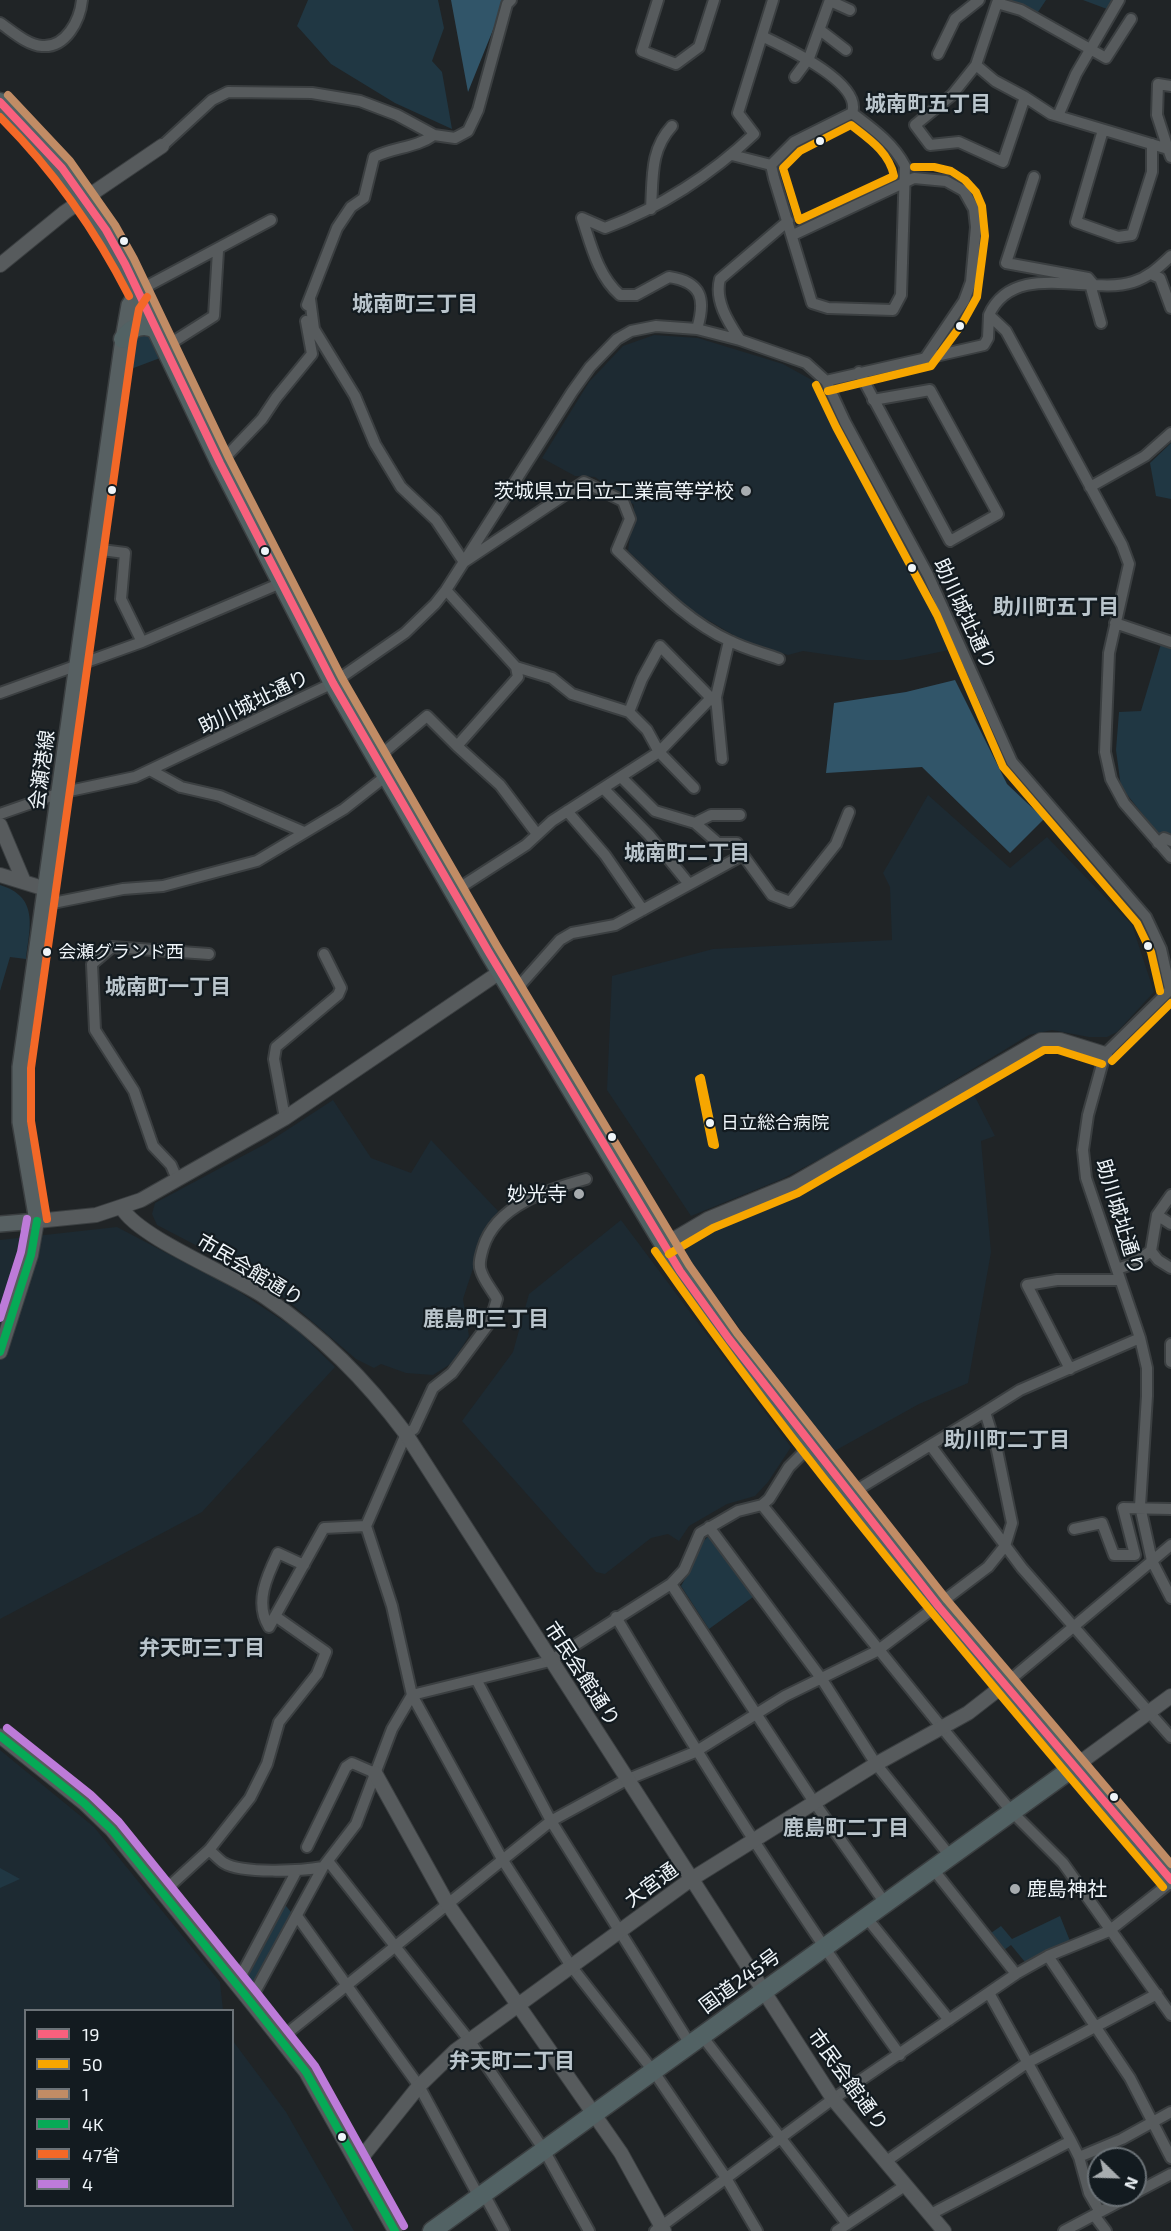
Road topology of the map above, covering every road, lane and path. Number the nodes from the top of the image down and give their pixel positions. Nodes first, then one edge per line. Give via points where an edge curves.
1 (82, 0) edge
2 (512, 0) edge
3 (658, 0) edge
4 (714, 0) edge
5 (773, 0) edge
6 (830, 0) edge
7 (979, 0) edge
8 (1119, 0) edge
9 (850, 10) dead end
10 (1131, 20) dead end
11 (0, 23) edge
12 (820, 30) junction
13 (762, 36) junction
14 (846, 50) dead end
15 (1090, 50) junction
16 (938, 54) dead end
17 (809, 58) junction
18 (976, 65) junction
19 (795, 76) dead end
20 (1171, 86) edge
21 (1026, 97) junction
22 (0, 102) edge
23 (852, 113) junction
24 (1058, 116) junction
25 (672, 126) dead end
26 (1103, 130) junction
27 (434, 135) junction
28 (1152, 144) junction
29 (162, 146) joint
30 (1170, 153) edge
31 (732, 155) junction
32 (771, 165) junction
33 (1034, 177) dead end
34 (906, 181) junction
35 (85, 198) junction
36 (651, 209) junction
37 (271, 220) dead end
38 (788, 220) junction
39 (793, 235) junction
40 (218, 251) junction
41 (1171, 256) edge
42 (0, 265) edge
43 (1151, 274) junction
44 (1092, 284) junction
45 (138, 291) junction
46 (310, 299) junction
47 (1171, 308) edge
48 (989, 315) junction
49 (1101, 323) dead end
50 (697, 329) junction
51 (158, 330) junction
52 (123, 339) junction
53 (741, 340) junction
54 (165, 347) junction
55 (926, 357) junction
56 (859, 372) junction
57 (826, 381) junction
58 (873, 400) junction
59 (1171, 433) edge
60 (220, 463) junction
61 (1090, 488) junction
62 (94, 549) junction
63 (464, 562) junction
64 (281, 583) junction
65 (446, 590) junction
66 (1115, 623) junction
67 (729, 641) junction
68 (142, 642) junction
69 (1171, 642) edge
70 (778, 659) dead end
71 (77, 667) junction
72 (516, 667) junction
73 (333, 683) junction
74 (0, 693) edge
75 (714, 700) junction
76 (629, 712) junction
77 (457, 746) junction
78 (659, 752) junction
79 (376, 759) junction
80 (722, 759) dead end
81 (150, 770) junction
82 (386, 776) junction
83 (621, 777) junction
84 (603, 788) junction
85 (694, 788) dead end
86 (60, 793) junction
87 (567, 811) junction
88 (849, 812) dead end
89 (0, 814) edge
90 (740, 815) dead end
91 (694, 823) junction
92 (3, 831) edge
93 (304, 832) junction
94 (537, 834) junction
95 (1171, 841) edge
96 (737, 843) dead end
97 (1158, 843) junction
98 (0, 851) edge
99 (1171, 857) edge
100 (0, 875) edge
101 (24, 882) junction
102 (689, 884) junction
103 (46, 889) junction
104 (453, 892) junction
105 (44, 905) junction
106 (643, 910) junction
107 (209, 954) dead end
108 (324, 954) dead end
109 (501, 972) junction
110 (1171, 989) edge
111 (513, 993) junction
112 (1105, 1054) junction
113 (285, 1118) junction
114 (177, 1179) junction
115 (586, 1179) dead end
116 (1171, 1195) edge
117 (122, 1208) junction
118 (1157, 1215) junction
119 (38, 1221) junction
120 (0, 1224) edge
121 (1171, 1224) edge
122 (664, 1245) junction
123 (1151, 1251) junction
124 (1171, 1268) edge
125 (1119, 1275) junction
126 (1140, 1338) junction
127 (1171, 1344) edge
128 (0, 1352) edge
129 (1171, 1362) edge
130 (1070, 1369) junction
131 (985, 1412) junction
132 (406, 1434) junction
133 (811, 1445) junction
134 (931, 1446) junction
135 (850, 1494) junction
136 (762, 1505) junction
137 (1140, 1506) junction
138 (1171, 1509) edge
139 (366, 1526) junction
140 (709, 1527) junction
141 (1074, 1529) dead end
142 (1171, 1545) edge
143 (1005, 1546) junction
144 (1152, 1561) junction
145 (304, 1564) junction
146 (671, 1584) junction
147 (1171, 1598) edge
148 (939, 1606) junction
149 (275, 1616) junction
150 (616, 1617) junction
151 (1076, 1628) junction
152 (877, 1651) junction
153 (550, 1661) junction
154 (822, 1678) junction
155 (477, 1681) junction
156 (1005, 1685) junction
157 (412, 1695) junction
158 (1171, 1696) edge
159 (1151, 1711) junction
160 (756, 1714) junction
161 (943, 1729) junction
162 (0, 1736) edge
163 (1171, 1737) edge
164 (695, 1752) junction
165 (876, 1764) junction
166 (1074, 1767) junction
167 (375, 1773) junction
168 (626, 1780) junction
169 (814, 1802) junction
170 (1012, 1812) junction
171 (551, 1821) junction
172 (752, 1841) junction
173 (307, 1847) dead end
174 (209, 1850) junction
175 (950, 1856) junction
176 (502, 1859) junction
177 (326, 1864) junction
178 (933, 1869) junction
179 (296, 1872) junction
180 (690, 1880) junction
181 (1171, 1881) edge
182 (162, 1893) junction
183 (447, 1903) junction
184 (885, 1903) junction
185 (297, 1916) junction
186 (866, 1917) junction
187 (620, 1931) junction
188 (1109, 1931) junction
189 (394, 1946) junction
190 (823, 1948) junction
191 (1048, 1956) junction
192 (571, 1966) junction
193 (1016, 1974) junction
194 (348, 1983) junction
195 (236, 1985) junction
196 (762, 1992) junction
197 (989, 1993) junction
198 (1157, 1994) junction
199 (250, 2001) junction
200 (517, 2005) junction
201 (1171, 2015) edge
202 (949, 2020) junction
203 (1097, 2027) junction
204 (280, 2039) junction
205 (469, 2040) junction
206 (696, 2040) junction
207 (900, 2055) junction
208 (1027, 2063) junction
209 (654, 2072) junction
210 (418, 2085) junction
211 (833, 2100) junction
212 (1171, 2112) edge
213 (594, 2114) junction
214 (1154, 2123) junction
215 (779, 2139) junction
216 (1071, 2141) junction
217 (544, 2150) junction
218 (1079, 2157) junction
219 (1171, 2158) edge
220 (358, 2162) junction
221 (885, 2162) junction
222 (1171, 2174) edge
223 (726, 2178) junction
224 (906, 2186) junction
225 (1147, 2187) edge
226 (482, 2195) junction
227 (1108, 2207) edge
228 (1097, 2213) junction
229 (931, 2214) junction
230 (847, 2224) junction
231 (660, 2229) edge
232 (396, 2231) edge
233 (432, 2231) edge
234 (504, 2231) edge
235 (589, 2231) edge
236 (757, 2231) edge
237 (837, 2231) edge
238 (944, 2231) edge
239 (1064, 2231) edge
240 (1106, 2231) edge

1 - 11 street via 72,30 52,45 28,42
2 - 27 street via 507,4 478,110 468,131 455,138
3 - 4 street via 642,51 676,64 699,47
5 - 13 street
6 - 9 street
6 - 12 street
7 - 16 street via 955,19
8 - 15 street
10 - 15 street via 1106,58
12 - 14 street
12 - 17 street
13 - 17 street
13 - 31 street via 738,113 754,135
15 - 18 street via 1021,10 997,3
15 - 24 street
17 - 19 street
17 - 23 street via 852,96
18 - 21 street via 995,81
18 - 21 street via 952,95 915,125 930,144 959,142 1004,162
20 - 30 street via 1158,84 1157,105
21 - 24 street
22 - 35 highway via 38,140
23 - 32 street via 794,142
23 - 34 street via 898,153 905,166
24 - 26 street
25 - 36 street via 660,140 653,166
26 - 28 street
26 - 28 street via 1076,222 1118,237 1132,236 1152,172
27 - 29 street via 360,101 312,93 228,92 212,100
27 - 46 street via 421,144 374,157 363,198 351,207 337,228
28 - 30 street
29 - 35 street
31 - 32 street
31 - 36 street
32 - 38 street
33 - 44 street via 1006,263 1088,278
34 - 39 street
34 - 39 street via 901,295 893,310 828,308 812,303
34 - 55 street via 921,177 956,185 969,198 976,227 968,292
35 - 42 street
35 - 45 highway
36 - 50 street via 605,228 582,218 594,255 611,287 620,295 636,295 669,277 688,281 698,290 701,301
37 - 40 street
38 - 39 street
38 - 53 street via 720,279 725,317
40 - 45 street
40 - 54 street via 214,316
41 - 43 street
43 - 44 street via 1131,283
43 - 47 street via 1160,278
44 - 48 street via 1025,285 1005,294
44 - 49 street
45 - 51 highway
45 - 52 main road, 会瀬港線 via 129,305
46 - 60 street via 306,327 312,354 262,419
46 - 63 street via 314,329 355,396 375,444 401,487 436,520
48 - 55 street via 984,345
48 - 61 street via 1006,331
50 - 53 street, 助川城址通り
50 - 63 street, 助川城址通り via 642,328 617,339 605,350 573,392
51 - 52 highway via 140,326
51 - 54 highway
52 - 62 main road, 会瀬港線
53 - 57 street, 助川城址通り via 806,363
54 - 60 highway
55 - 56 street
56 - 57 street
56 - 58 street
57 - 110 street, 助川城址通り via 946,610 1012,762 1146,917 1161,949
58 - 58 street via 950,541 998,514 930,390
59 - 61 street via 1145,456
60 - 64 highway
61 - 66 street via 1129,564
62 - 68 street via 125,553 121,599
62 - 71 main road, 会瀬港線
63 - 65 street, 助川城址通り
63 - 67 street via 584,482 623,501 630,519 617,550 681,610
64 - 68 street
64 - 73 highway
65 - 72 street
65 - 73 street, 助川城址通り via 405,633
66 - 69 street
66 - 97 street via 1109,653 1105,752 1111,779 1124,803
67 - 70 street
67 - 75 street
68 - 71 street
71 - 74 street
71 - 86 main road, 会瀬港線
72 - 76 street via 552,678 572,694
72 - 77 street via 518,677 510,688
73 - 79 highway
73 - 81 street, 助川城址通り
75 - 76 street via 660,646
75 - 78 street
75 - 80 street
76 - 78 street via 647,730
77 - 79 street via 427,716
77 - 94 street via 500,785
78 - 83 street
78 - 85 street
79 - 82 highway
81 - 86 street, 助川城址通り via 135,777
81 - 93 street via 181,787 220,796
82 - 93 street via 345,809
82 - 104 highway
83 - 84 street
83 - 91 street via 656,811
84 - 87 street
84 - 102 street
86 - 89 street, 助川城址通り
86 - 103 main road, 会瀬港線
87 - 94 street
87 - 106 street via 605,855
88 - 102 street via 836,844 790,902 772,896 743,855
90 - 91 street via 711,815
91 - 96 street via 718,843
92 - 98 street
92 - 101 street
93 - 105 street via 257,861 163,886 123,889
94 - 104 street via 526,846
95 - 97 street via 1164,838
97 - 99 street
100 - 101 street
101 - 103 street
102 - 106 street
103 - 105 main road, 会瀬港線
104 - 109 highway
105 - 119 main road, 会瀬港線 via 18,1091
106 - 111 street via 615,925 572,933 560,940
107 - 114 street via 112,947 92,964 95,1030 134,1091 153,1146
108 - 113 street via 341,988 338,995 276,1047 274,1059
109 - 111 highway
109 - 113 street
110 - 112 street, 助川城址通り
111 - 122 highway
112 - 122 street via 1060,1040 1041,1040 794,1184 715,1215
112 - 125 street, 助川城址通り via 1083,1150 1086,1178
113 - 114 street
114 - 117 street
115 - 132 street via 533,1197 501,1217 486,1240 480,1260 480,1270 497,1299 490,1322 452,1373 433,1388 414,1429
116 - 118 street
117 - 119 street
117 - 132 street, 市民会館通り via 137,1226 232,1278 292,1317 350,1365
118 - 121 street
118 - 123 street
119 - 120 main road
119 - 128 street
122 - 133 highway via 715,1320
123 - 124 street
123 - 125 street
125 - 126 street, 助川城址通り
125 - 130 street via 1028,1285
126 - 130 street
126 - 137 street, 助川城址通り via 1148,1382
127 - 129 street
130 - 131 street via 1020,1390
131 - 134 street
131 - 143 street via 1012,1523
132 - 139 street
132 - 153 street, 市民会館通り
133 - 135 highway
133 - 136 street via 796,1457 776,1492
134 - 135 street
134 - 143 street
135 - 148 highway
136 - 140 street via 738,1511
136 - 152 street
137 - 138 street
137 - 141 street via 1123,1508 1134,1555 1114,1555 1102,1523
137 - 144 street, 助川城址通り
139 - 145 street via 324,1528
139 - 157 street via 392,1606
140 - 146 street via 700,1533 684,1570
140 - 154 street
142 - 144 street
143 - 148 street via 998,1558
143 - 151 street
144 - 147 street, 助川城址通り
144 - 151 street
145 - 149 street
145 - 149 street via 278,1553 265,1583 262,1604 269,1627
146 - 150 street
146 - 160 street
148 - 152 street
148 - 156 highway
149 - 174 street via 326,1652 317,1674 279,1722 267,1764 250,1798
150 - 153 street
150 - 164 street
151 - 156 street
151 - 159 street
152 - 154 street
152 - 161 street
153 - 155 street
153 - 168 street, 市民会館通り
154 - 160 street
154 - 165 street
155 - 157 street
155 - 171 street
156 - 161 street, 大宮通
156 - 166 highway
157 - 167 street via 392,1729
157 - 176 street
158 - 159 street
159 - 163 street
159 - 166 street
160 - 164 street
160 - 169 street
161 - 165 street, 大宮通
161 - 170 street
162 - 182 street via 100,1817
164 - 168 street
164 - 172 street
165 - 169 street, 大宮通
165 - 175 street
166 - 170 highway, 国道245号
166 - 181 highway
167 - 173 street via 352,1763 346,1767
167 - 177 street via 356,1824
167 - 183 street
168 - 171 street
168 - 180 street, 市民会館通り
169 - 172 street, 大宮通
169 - 184 street
170 - 175 highway, 国道245号
170 - 188 street via 1063,1863
171 - 176 street
171 - 187 street
172 - 180 street, 大宮通
172 - 190 street
174 - 179 street via 224,1863 237,1867
174 - 182 street
175 - 178 highway, 国道245号
176 - 183 street
176 - 192 street
177 - 179 street
177 - 185 street
177 - 189 street
178 - 184 highway, 国道245号
178 - 193 street
179 - 195 street
180 - 187 street, 大宮通
180 - 196 street, 市民会館通り
181 - 188 street
182 - 195 street
183 - 189 street
183 - 200 street
184 - 186 highway, 国道245号
185 - 194 street
185 - 199 street
186 - 190 highway, 国道245号
186 - 202 street
187 - 192 street, 大宮通
187 - 206 street
188 - 191 street
188 - 198 street
189 - 194 street
189 - 205 street
190 - 196 highway, 国道245号
190 - 207 street
191 - 193 street
191 - 203 street
192 - 200 street, 大宮通
192 - 209 street
193 - 197 street
194 - 204 street
194 - 210 street
195 - 199 street
196 - 206 highway, 国道245号
196 - 211 street, 市民会館通り
197 - 202 street
197 - 208 street
198 - 201 street
198 - 203 street
199 - 204 street
200 - 205 street, 大宮通
200 - 213 street
202 - 207 street
203 - 208 street
203 - 214 street
204 - 220 street via 306,2072
205 - 210 street, 大宮通
205 - 217 street
206 - 209 highway, 国道245号
206 - 215 street
207 - 211 street
208 - 216 street
208 - 221 street
209 - 213 highway, 国道245号
209 - 223 street
210 - 220 street, 大宮通
210 - 226 street
211 - 215 street
211 - 221 street, 市民会館通り
212 - 214 street
213 - 217 highway, 国道245号
213 - 231 street via 630,2166
214 - 218 street
214 - 219 street
215 - 223 street
215 - 230 street
216 - 218 street
216 - 229 street
217 - 226 highway, 国道245号
217 - 235 street
218 - 228 street
220 - 232 street
221 - 224 street, 市民会館通り
222 - 225 street
223 - 231 street
223 - 236 street
224 - 229 street, 市民会館通り
224 - 230 street
226 - 233 highway, 国道245号
226 - 234 street
227 - 228 street
228 - 239 street
228 - 240 street
229 - 238 street, 市民会館通り
230 - 237 street

